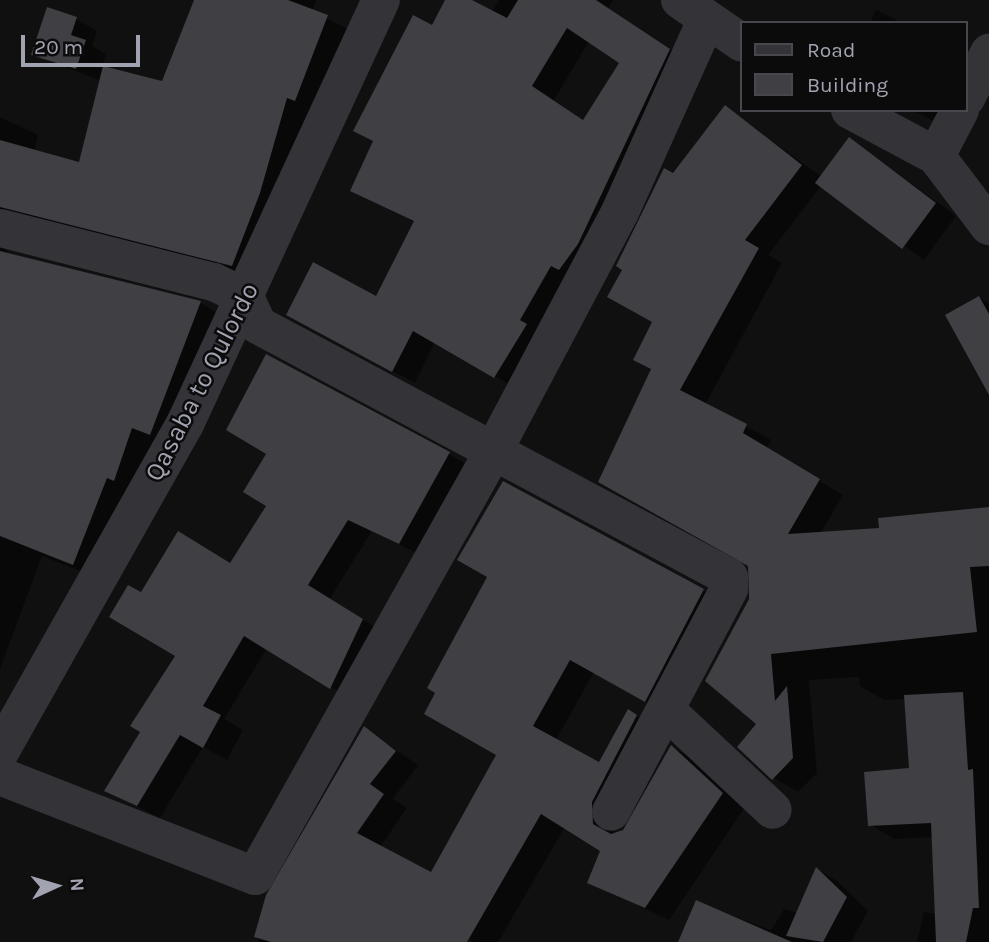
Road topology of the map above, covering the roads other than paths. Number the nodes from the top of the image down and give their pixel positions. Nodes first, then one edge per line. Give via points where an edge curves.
1 (381, 0) edge
2 (693, 10) edge
3 (740, 42) edge
4 (989, 54) edge
5 (968, 94) edge
6 (854, 112) edge
7 (959, 112) edge
8 (936, 156) junction
9 (989, 226) edge
10 (0, 228) edge
11 (245, 297) junction
12 (495, 448) junction
13 (666, 710) junction
14 (0, 752) edge
15 (0, 776) edge
16 (773, 810) dead end
17 (611, 812) dead end

1 - 11 street, Qasaba to Qulordo
2 - 3 street
2 - 12 street via 620,212
4 - 5 street
6 - 8 street
7 - 8 street
8 - 9 street
10 - 11 street via 214,282
11 - 12 street via 258,325
11 - 14 street, Qasaba to Qulordo via 185,424
12 - 13 street via 729,577 729,589
12 - 15 street via 255,876
13 - 16 street
13 - 17 street

